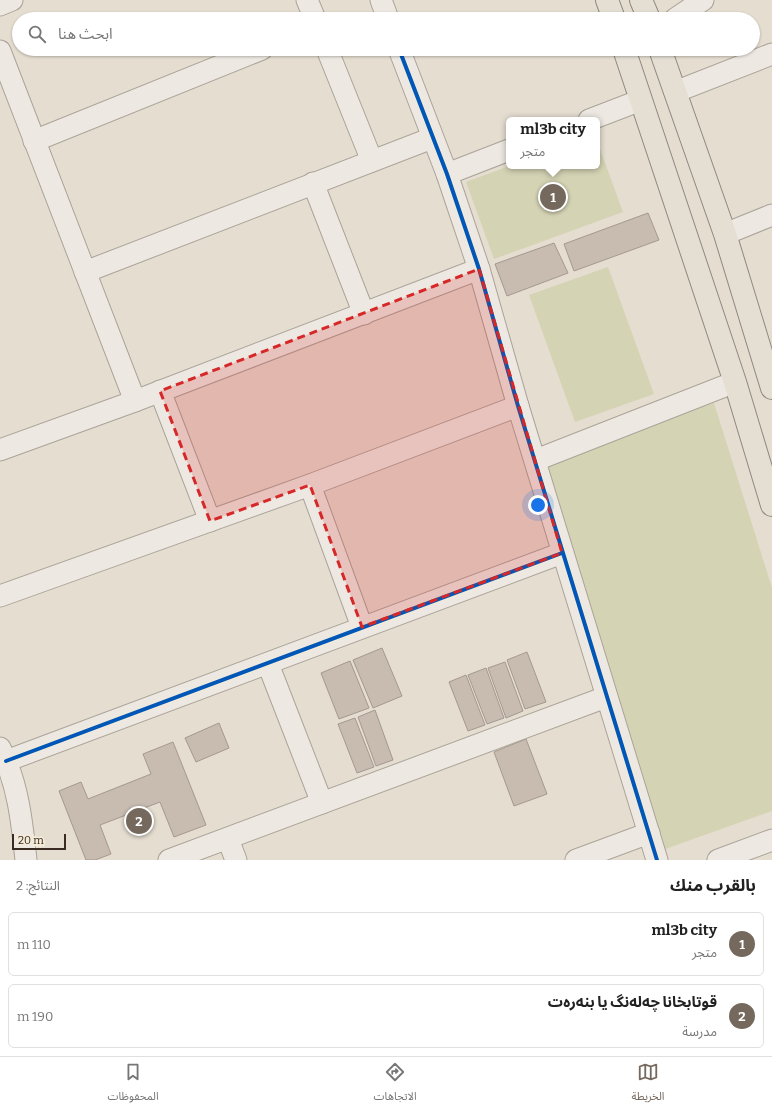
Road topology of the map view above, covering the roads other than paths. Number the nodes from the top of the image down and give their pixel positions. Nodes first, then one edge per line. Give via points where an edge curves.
1 (12, 0) edge
2 (308, 0) edge
3 (381, 0) edge
4 (607, 0) edge
5 (641, 0) edge
6 (703, 0) edge
7 (0, 5) edge
8 (312, 12) edge
9 (385, 12) edge
10 (611, 12) edge
11 (646, 12) edge
12 (685, 12) edge
13 (0, 51) edge
14 (772, 54) edge
15 (245, 56) edge
16 (330, 56) edge
17 (402, 56) edge
18 (626, 56) edge
19 (662, 56) edge
20 (5, 84) edge
21 (675, 92) junction
22 (641, 100) junction
23 (597, 117) edge
24 (432, 138) junction
25 (34, 141) junction
26 (506, 151) edge
27 (372, 161) junction
28 (447, 174) junction
29 (313, 183) junction
30 (772, 215) edge
31 (725, 234) junction
32 (479, 269) junction
33 (85, 272) junction
34 (364, 314) junction
35 (735, 382) junction
36 (772, 388) edge
37 (160, 391) junction
38 (135, 401) junction
39 (518, 406) junction
40 (0, 450) edge
41 (536, 460) junction
42 (310, 485) junction
43 (772, 505) edge
44 (210, 521) junction
45 (562, 553) junction
46 (0, 596) edge
47 (362, 627) junction
48 (268, 664) junction
49 (606, 697) junction
50 (3, 755) edge
51 (322, 803) junction
52 (648, 833) junction
53 (228, 839) junction
54 (772, 840) edge
55 (26, 860) edge
56 (169, 860) edge
57 (236, 860) edge
58 (576, 860) edge
59 (657, 860) edge
60 (718, 860) edge

1 - 7 street
2 - 8 street
3 - 9 street
4 - 10 main road
5 - 11 main road
6 - 12 street
13 - 20 street
14 - 21 street
15 - 25 street
16 - 27 street
17 - 24 street
18 - 22 main road
19 - 21 main road
20 - 25 street
21 - 31 main road
22 - 23 street
22 - 35 main road
24 - 27 street
24 - 28 street
25 - 33 street
26 - 28 street
27 - 29 street
28 - 32 street
29 - 33 street
29 - 34 street
30 - 31 street
31 - 36 main road
32 - 34 street
32 - 39 street
33 - 38 street
34 - 37 street
35 - 41 street
35 - 43 main road
37 - 38 street
37 - 44 street
38 - 40 street
39 - 41 street
39 - 42 street
41 - 45 street
42 - 44 street
42 - 47 street
44 - 46 street
45 - 47 street
45 - 49 street
47 - 48 street
48 - 50 street
48 - 51 street
49 - 51 street
49 - 52 street
50 - 55 street via 21,811
51 - 53 street
52 - 58 street
52 - 59 street
53 - 56 street
53 - 57 street
54 - 60 street

